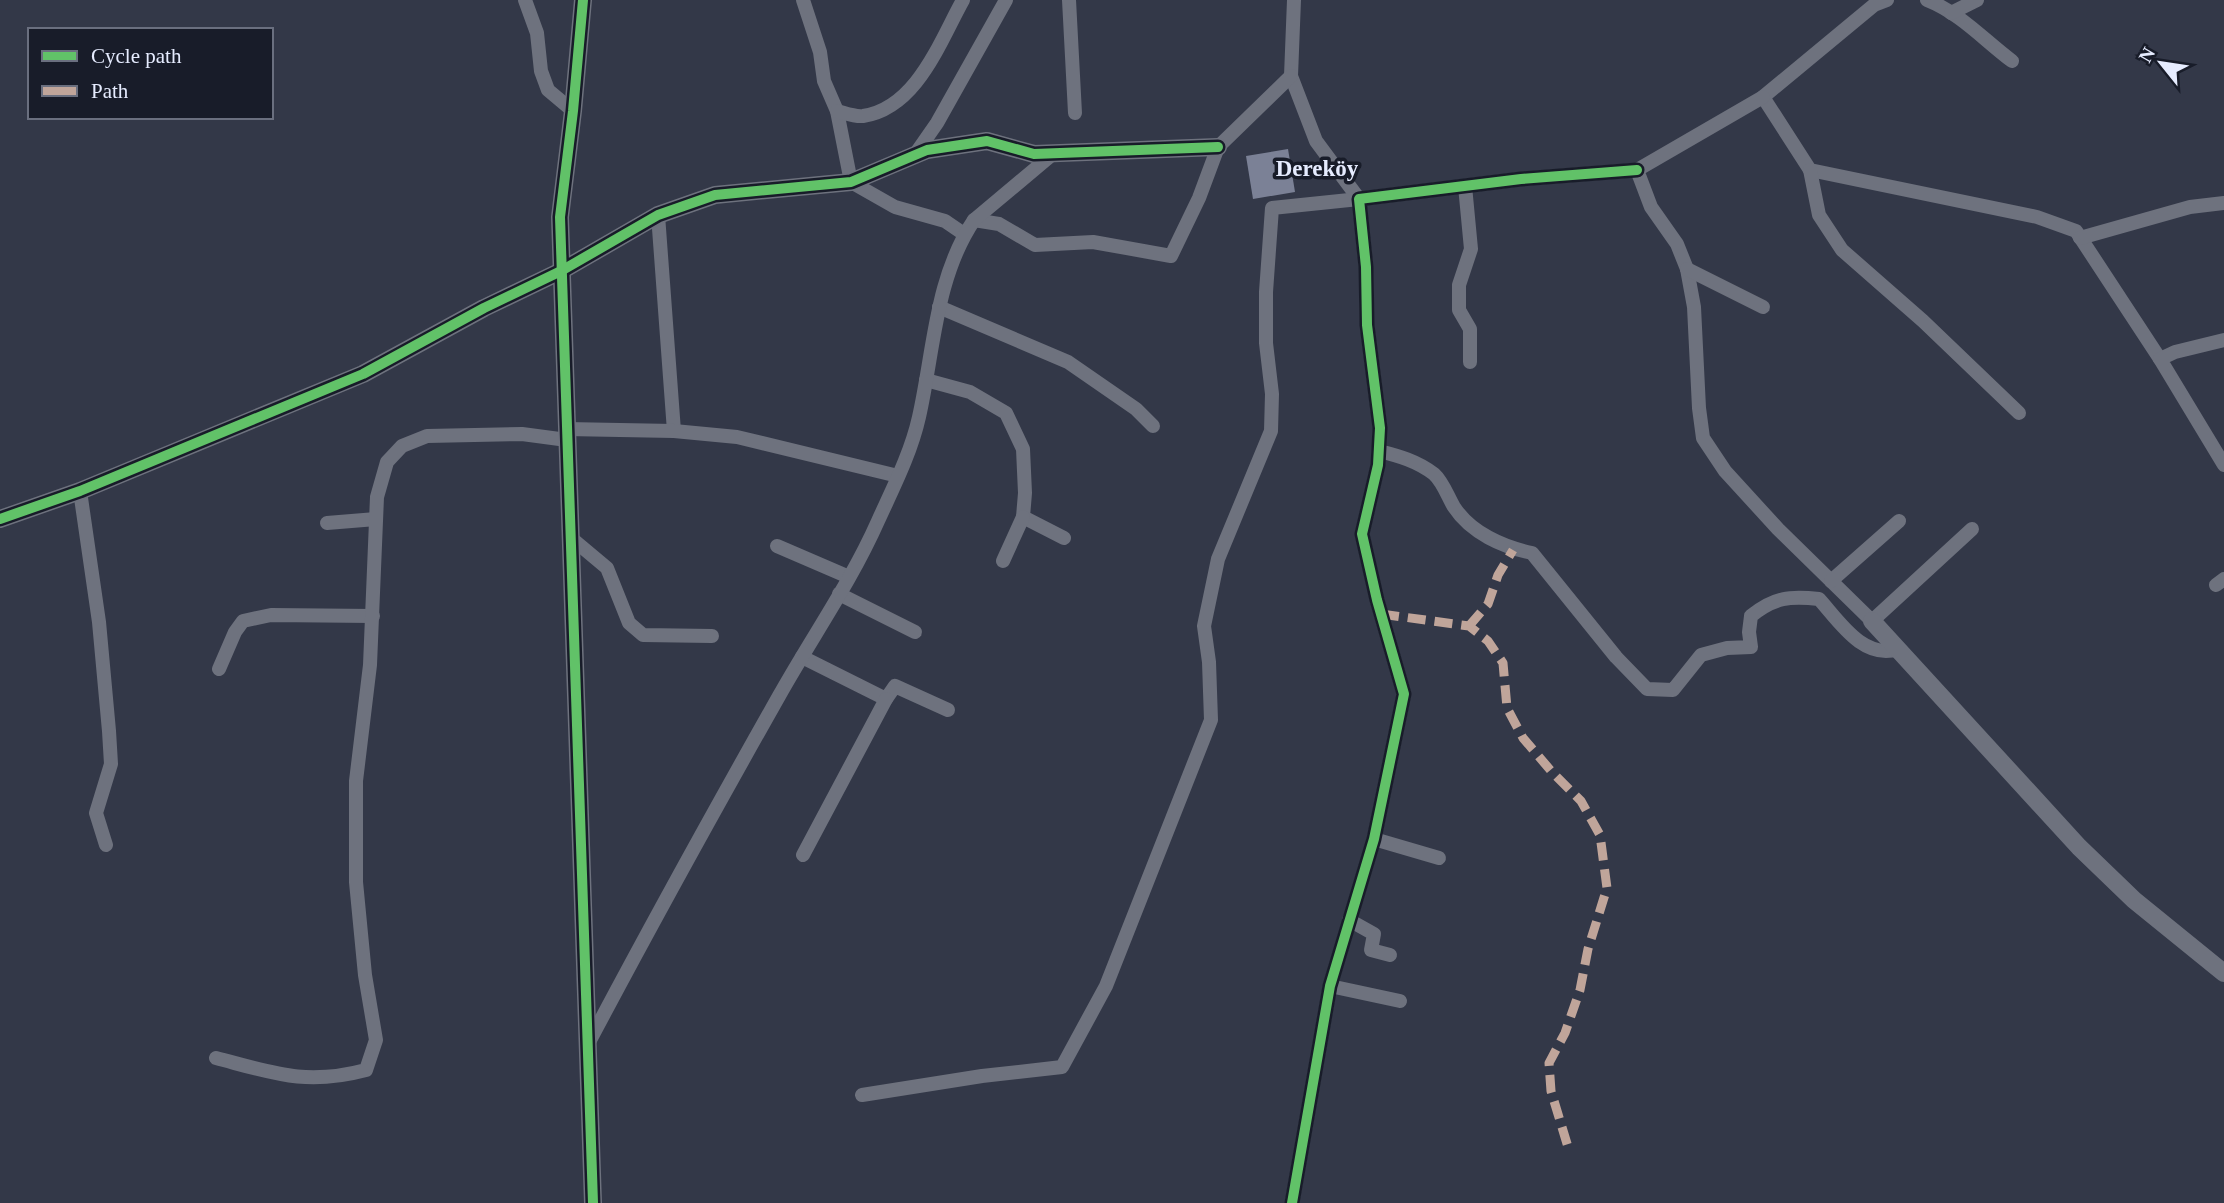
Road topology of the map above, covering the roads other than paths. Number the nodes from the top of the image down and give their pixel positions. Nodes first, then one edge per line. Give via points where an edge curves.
1 (525, 0) edge
2 (583, 0) edge
3 (803, 0) edge
4 (963, 0) edge
5 (1006, 0) edge
6 (1069, 0) edge
7 (1294, 0) edge
8 (1887, 0) edge
9 (1928, 0) edge
10 (1977, 0) edge
11 (1951, 13) junction
12 (2012, 61) dead end
13 (1291, 76) junction
14 (1763, 97) junction
15 (573, 111) junction
16 (837, 111) junction
17 (1075, 113) dead end
18 (1218, 147) junction
19 (1054, 153) junction
20 (914, 156) junction
21 (1637, 170) junction
22 (1810, 170) junction
23 (851, 181) junction
24 (1465, 186) junction
25 (1359, 200) junction
26 (2224, 203) edge
27 (658, 215) junction
28 (974, 220) junction
29 (964, 234) junction
30 (2080, 238) junction
31 (1687, 268) junction
32 (561, 271) junction
33 (939, 307) junction
34 (1763, 307) dead end
35 (2224, 340) edge
36 (2160, 359) junction
37 (1470, 362) dead end
38 (926, 380) junction
39 (2019, 413) dead end
40 (1153, 426) dead end
41 (674, 431) junction
42 (567, 434) junction
43 (1379, 451) junction
44 (2224, 465) edge
45 (898, 476) junction
46 (80, 491) junction
47 (1023, 517) junction
48 (0, 519) edge
49 (376, 519) junction
50 (1899, 521) dead end
51 (327, 523) dead end
52 (1972, 529) dead end
53 (570, 537) junction
54 (1064, 538) dead end
55 (776, 546) dead end
56 (1003, 561) dead end
57 (849, 577) junction
58 (1831, 581) junction
59 (839, 594) junction
60 (373, 616) junction
61 (1872, 621) junction
62 (915, 632) dead end
63 (712, 636) dead end
64 (1898, 649) junction
65 (802, 657) junction
66 (219, 669) dead end
67 (886, 699) junction
68 (947, 710) dead end
69 (1374, 839) junction
70 (106, 845) dead end
71 (803, 855) dead end
72 (1440, 858) dead end
73 (1349, 920) junction
74 (1390, 955) dead end
75 (2224, 973) edge
76 (1330, 986) junction
77 (1400, 1001) dead end
78 (588, 1044) junction
79 (216, 1058) dead end
80 (862, 1095) dead end
81 (593, 1203) edge
82 (1292, 1203) edge

1 - 15 street via 548,90
2 - 15 street
3 - 16 street via 824,81
4 - 16 street via 920,77 905,94 887,109 861,116
5 - 20 street
6 - 17 street
7 - 13 street
8 - 14 street via 1874,5
9 - 11 street
10 - 11 street
11 - 12 street
13 - 18 street
13 - 25 street via 1315,141
14 - 21 street
14 - 22 street
15 - 32 street via 560,217
16 - 23 street
18 - 19 street
18 - 28 street via 1171,256 1093,242 1035,245 999,224
19 - 20 street via 1034,154 987,141
19 - 28 street
20 - 23 street
21 - 24 street
21 - 31 street via 1651,207 1677,244
22 - 30 street via 2037,217 2076,231
22 - 39 street via 1819,215 1842,250
23 - 27 street via 715,195
23 - 29 street via 895,207 945,222
24 - 25 street
24 - 37 street via 1471,249 1460,285 1459,310 1470,329
25 - 43 street
25 - 80 street via 1272,208 1266,292 1271,431 1218,559 1204,626 1211,720 1106,986 1062,1067
26 - 30 street via 2190,207
27 - 32 street
27 - 41 street
28 - 29 street
29 - 33 street
30 - 36 street
31 - 34 street
31 - 58 street via 1703,438 1725,471
32 - 42 street
32 - 46 street via 363,374
33 - 38 street
33 - 40 street via 1068,362
35 - 36 street
36 - 44 street
38 - 45 street via 919,420
38 - 47 street via 970,392 1006,413 1023,449
41 - 42 street
41 - 45 street via 737,437
42 - 49 street via 427,436 402,446 387,462
42 - 53 street
43 - 64 street via 1409,458 1436,476 1475,530 1513,550 1532,553 1647,689 1673,690 1701,656 1751,647 1751,616 1767,603 1795,596 1819,599 1867,648 1887,653
43 - 69 street via 1362,534 1404,694
45 - 57 street
46 - 48 street
46 - 70 street via 109,731 111,764 96,813
47 - 54 street
47 - 56 street
49 - 51 street
49 - 60 street
50 - 58 street
52 - 61 street
53 - 63 street via 607,568 629,623 643,635
53 - 78 street
55 - 57 street
57 - 59 street
58 - 61 street
59 - 62 street
59 - 65 street
60 - 66 street via 271,615 243,621
60 - 79 street via 356,781 356,882 376,1040 366,1070 322,1078 285,1076
61 - 64 street
64 - 75 street via 2079,846 2134,900
65 - 67 street
65 - 78 street
67 - 68 street via 895,686
67 - 71 street
69 - 72 street
69 - 73 street
73 - 74 street via 1374,934 1371,950
73 - 76 street
76 - 77 street
76 - 82 street
78 - 81 street

